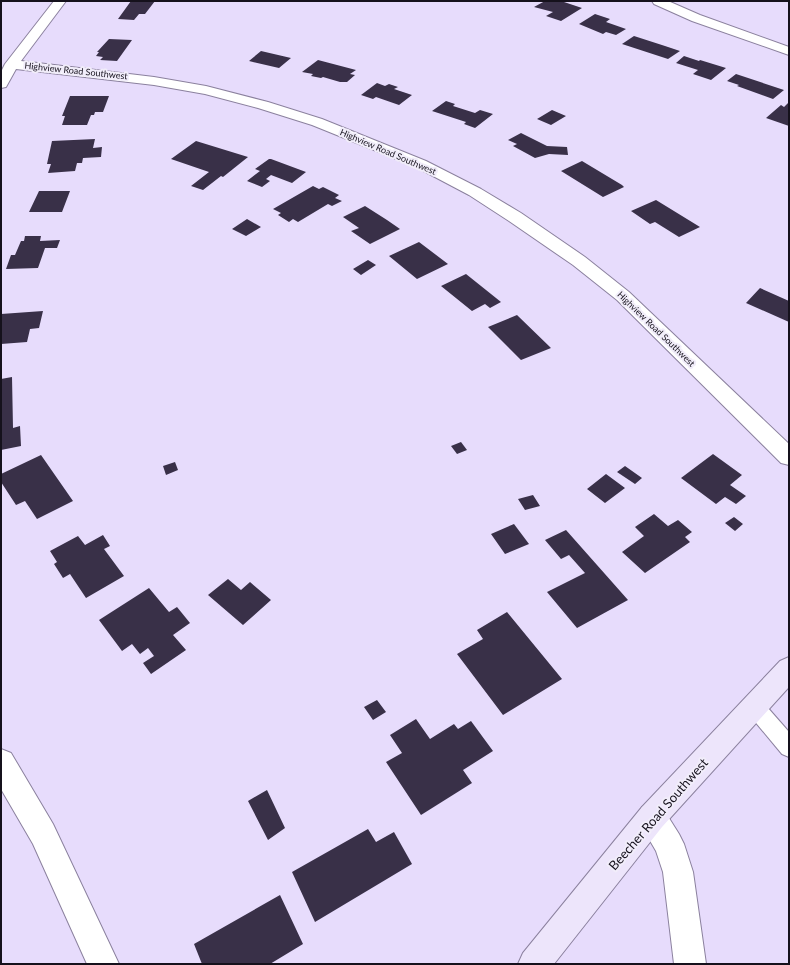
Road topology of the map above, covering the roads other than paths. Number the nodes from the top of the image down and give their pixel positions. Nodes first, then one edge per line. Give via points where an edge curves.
1 (60, 1) edge
2 (658, 1) edge
3 (789, 50) edge
4 (12, 64) junction
5 (1, 84) edge
6 (789, 457) edge
7 (789, 669) edge
8 (754, 706) junction
9 (789, 747) edge
10 (1, 762) edge
11 (652, 817) junction
12 (104, 964) edge
13 (534, 964) edge
14 (690, 964) edge

1 - 4 street
2 - 3 street via 696,18
4 - 5 street
4 - 6 street, Highview Road Southwest via 154,81 206,90 317,122 421,164 475,192 514,217 579,261 623,296
7 - 8 street, Beecher Road Southwest
8 - 9 lane
8 - 11 street, Beecher Road Southwest
10 - 12 street via 43,834
11 - 13 street, Beecher Road Southwest
11 - 14 street via 669,844 678,872

